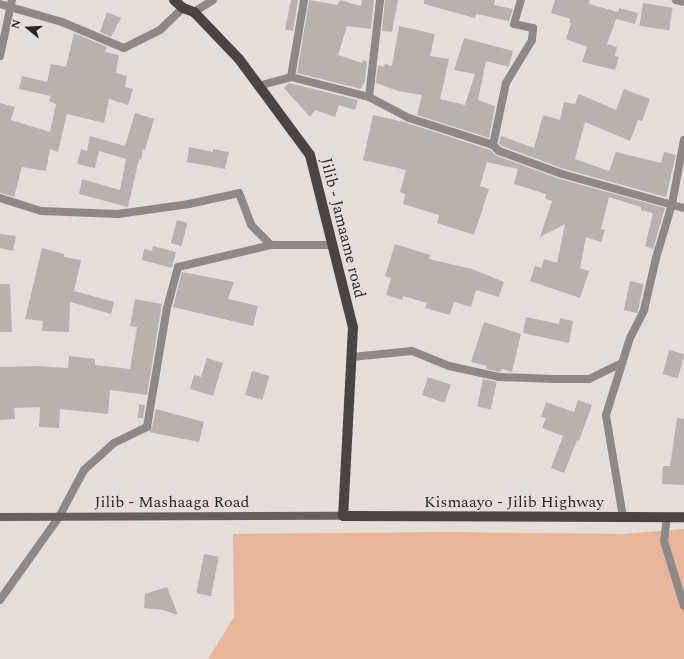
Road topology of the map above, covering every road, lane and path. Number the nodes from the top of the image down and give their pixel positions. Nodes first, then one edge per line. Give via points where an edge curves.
1 (174, 0) edge
2 (213, 0) edge
3 (304, 0) edge
4 (379, 0) edge
5 (521, 0) edge
6 (676, 0) edge
7 (684, 2) edge
8 (0, 4) edge
9 (12, 4) edge
10 (183, 8) junction
11 (194, 12) junction
12 (0, 56) edge
13 (291, 77) junction
14 (258, 86) junction
15 (369, 97) junction
16 (684, 140) edge
17 (493, 145) junction
18 (0, 198) edge
19 (672, 204) junction
20 (684, 208) edge
21 (271, 245) junction
22 (332, 245) junction
23 (352, 357) junction
24 (622, 363) junction
25 (343, 516) junction
26 (0, 517) edge
27 (59, 517) junction
28 (624, 517) junction
29 (667, 517) junction
30 (684, 517) edge
31 (0, 600) edge
32 (684, 606) edge

1 - 10 main road, Jilib - Jamaame road
2 - 11 street
3 - 13 street
4 - 15 street
5 - 17 street via 514,24 533,28 532,40 506,83
6 - 7 street
8 - 9 street
9 - 10 street via 124,48 160,30
9 - 12 street
10 - 11 main road, Jilib - Jamaame road
11 - 14 main road, Jilib - Jamaame road via 238,59
13 - 14 street
13 - 15 street
14 - 22 main road, Jilib - Jamaame road via 310,155
15 - 17 street via 409,118
16 - 19 street
17 - 19 street via 499,151 562,174
18 - 21 street via 41,211 118,214 189,204 239,193 251,225
19 - 20 street
19 - 24 street via 644,310 630,338
21 - 22 street
21 - 27 street via 178,267 167,308 147,427 114,443 84,470
22 - 23 main road, Jilib - Jamaame road via 353,327
23 - 24 street via 412,351 449,366 500,377 555,380 589,379
23 - 25 main road, Jilib - Jamaame road
24 - 28 street via 606,415
25 - 27 main road, Jilib - Mashaaga Road
25 - 28 main road, Kismaayo - Jilib Highway
26 - 27 main road, Jilib - Mashaaga Road
27 - 31 street
28 - 29 main road, Kismaayo - Jilib Highway
29 - 30 main road, Kismaayo - Jilib Highway
29 - 32 street via 664,541

